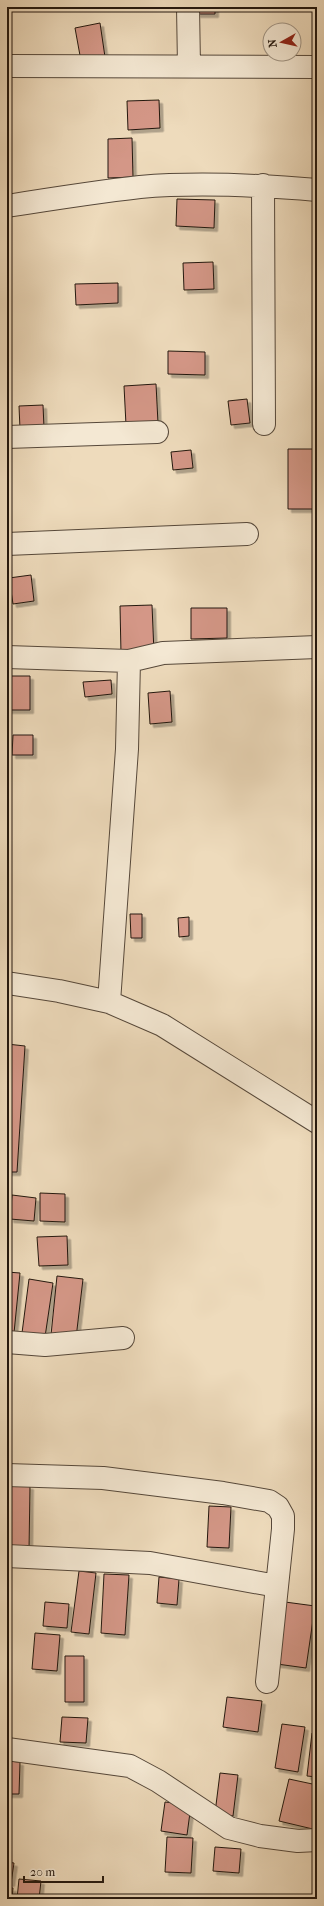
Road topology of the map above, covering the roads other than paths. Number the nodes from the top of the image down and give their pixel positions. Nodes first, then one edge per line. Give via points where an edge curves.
1 (188, 7) edge
2 (7, 66) edge
3 (189, 66) junction
4 (317, 67) edge
5 (263, 185) junction
6 (317, 190) edge
7 (7, 206) edge
8 (264, 424) dead end
9 (157, 432) dead end
10 (7, 436) edge
11 (247, 534) dead end
12 (7, 544) edge
13 (317, 647) edge
14 (7, 658) edge
15 (129, 661) junction
16 (7, 984) edge
17 (108, 1002) junction
18 (317, 1122) edge
19 (123, 1338) dead end
20 (7, 1342) edge
21 (7, 1475) edge
22 (7, 1556) edge
23 (277, 1586) junction
24 (267, 1682) dead end
25 (7, 1749) edge
26 (317, 1840) edge

1 - 3 street
2 - 3 street
3 - 4 street
5 - 6 street
5 - 7 street via 141,187
5 - 8 street
9 - 10 street
11 - 12 street
13 - 15 street via 163,654
14 - 15 street
15 - 17 street via 127,749
16 - 17 street via 59,991
17 - 18 street via 162,1026
19 - 20 street via 45,1345
21 - 23 street via 103,1478 269,1501 278,1507 283,1516
22 - 23 street via 150,1563
23 - 24 street
25 - 26 street via 130,1766 158,1781 229,1828 260,1836 298,1841

